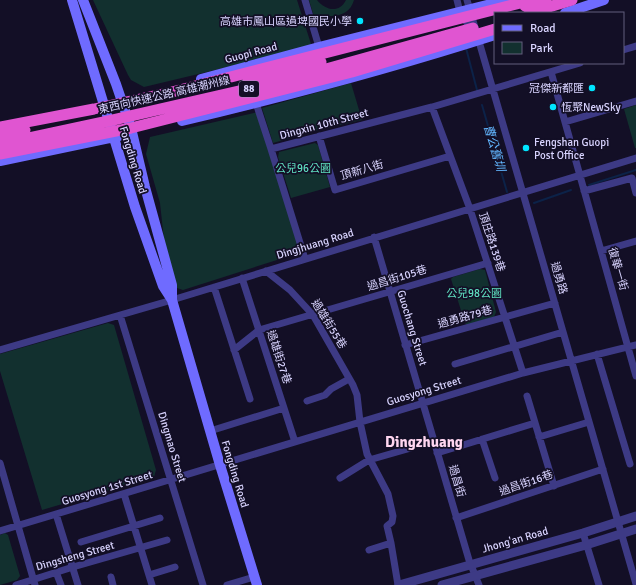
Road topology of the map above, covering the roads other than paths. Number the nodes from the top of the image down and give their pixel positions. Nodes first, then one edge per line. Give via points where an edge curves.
1 (72, 0) edge
2 (83, 0) edge
3 (305, 0) edge
4 (456, 0) edge
5 (507, 0) edge
6 (532, 0) edge
7 (546, 0) edge
8 (572, 0) edge
9 (576, 0) edge
10 (604, 0) edge
11 (466, 7) edge
12 (504, 12) edge
13 (532, 12) edge
14 (548, 12) edge
15 (567, 12) edge
16 (494, 14) edge
17 (494, 22) edge
18 (494, 29) edge
19 (494, 35) edge
20 (478, 41) junction
21 (636, 46) edge
22 (319, 47) junction
23 (624, 50) edge
24 (577, 64) edge
25 (551, 72) junction
26 (493, 89) junction
27 (122, 101) junction
28 (636, 101) edge
29 (256, 103) junction
30 (104, 105) junction
31 (432, 107) junction
32 (565, 122) junction
33 (0, 123) edge
34 (0, 127) edge
35 (131, 130) junction
36 (113, 134) junction
37 (0, 135) edge
38 (319, 136) junction
39 (0, 144) edge
40 (271, 149) junction
41 (0, 154) edge
42 (450, 156) junction
43 (636, 158) edge
44 (0, 161) edge
45 (580, 175) junction
46 (584, 191) junction
47 (523, 193) junction
48 (636, 193) edge
49 (470, 209) junction
50 (374, 238) junction
51 (636, 241) edge
52 (601, 251) junction
53 (305, 259) junction
54 (488, 263) junction
55 (266, 270) junction
56 (242, 278) junction
57 (214, 287) junction
58 (389, 292) junction
59 (172, 300) junction
60 (555, 302) junction
61 (120, 315) junction
62 (313, 315) junction
63 (505, 317) junction
64 (259, 330) junction
65 (563, 332) junction
66 (405, 345) junction
67 (636, 345) edge
68 (514, 346) junction
69 (628, 348) junction
70 (0, 350) edge
71 (234, 350) junction
72 (597, 354) junction
73 (572, 360) junction
74 (455, 364) dead end
75 (523, 373) junction
76 (636, 376) edge
77 (350, 379) junction
78 (527, 396) dead end
79 (250, 399) dead end
80 (307, 401) dead end
81 (422, 402) junction
82 (284, 408) junction
83 (360, 422) junction
84 (590, 422) junction
85 (535, 423) junction
86 (210, 432) junction
87 (539, 437) junction
88 (482, 439) junction
89 (295, 442) junction
90 (411, 448) dead end
91 (437, 453) junction
92 (369, 460) junction
93 (630, 464) dead end
94 (220, 465) junction
95 (1, 468) edge
96 (603, 469) junction
97 (340, 478) dead end
98 (495, 478) dead end
99 (170, 480) junction
100 (554, 486) junction
101 (124, 494) junction
102 (56, 514) junction
103 (636, 516) edge
104 (160, 518) dead end
105 (456, 518) junction
106 (618, 522) junction
107 (18, 526) junction
108 (134, 526) junction
109 (636, 529) edge
110 (0, 531) edge
111 (583, 533) junction
112 (622, 534) junction
113 (167, 540) dead end
114 (81, 542) dead end
115 (391, 543) junction
116 (586, 545) junction
117 (141, 548) junction
118 (370, 550) dead end
119 (632, 557) edge
120 (470, 565) junction
121 (73, 567) junction
122 (175, 567) dead end
123 (56, 572) junction
124 (149, 575) junction
125 (475, 576) junction
126 (111, 578) dead end
127 (255, 581) edge
128 (34, 582) edge
129 (636, 584) edge
130 (16, 585) edge
131 (61, 585) edge
132 (78, 585) edge
133 (113, 585) edge
134 (152, 585) edge
135 (203, 585) edge
136 (227, 585) edge
137 (398, 585) edge
138 (442, 585) edge
139 (479, 585) edge
140 (599, 585) edge

1 - 30 main road, Fongding Road
2 - 27 main road, Fongding Road
3 - 22 street
4 - 11 street, 過勇路
5 - 11 main road, Guopi Road
6 - 27 highway via 172,92
7 - 12 highway
8 - 13 highway
9 - 14 highway
10 - 15 main road
11 - 20 street, 過勇路
11 - 22 main road, Guopi Road
16 - 37 highway, 東西向快速公路 高雄潮州線 / 88 via 281,73
17 - 39 highway, 東西向快速公路 高雄潮州線 / 88 via 283,81
18 - 35 highway via 352,72
19 - 20 main road
20 - 26 street, 過勇路
20 - 29 main road via 353,78
21 - 23 street
22 - 27 main road, Guopi Road
24 - 25 street, Dingxin 10th Street
25 - 26 street, Dingxin 10th Street
25 - 32 street, 復華一街
26 - 31 street, Dingxin 10th Street
26 - 47 street, 過勇路
27 - 30 highway
27 - 35 main road, Fongding Road
28 - 32 street
29 - 35 main road
29 - 40 street
30 - 33 main road
30 - 34 highway
30 - 36 main road, Fongding Road
31 - 38 street, Dingxin 10th Street
31 - 42 street, 頂庄路139巷
32 - 45 street, 復華一街
35 - 36 highway
35 - 59 main road, Fongding Road via 172,285
36 - 41 highway
36 - 44 main road
36 - 59 main road, Fongding Road via 155,265
38 - 40 street, Dingxin 10th Street
38 - 42 street, 頂新八街 via 335,190
40 - 53 street, Dingxin 10th Street
42 - 49 street, 頂庄路139巷
43 - 45 street, Dingjhuang Road
45 - 46 street, 復華一街
45 - 47 street, Dingjhuang Road
46 - 48 street via 632,178
46 - 52 street, 復華一街
47 - 49 street, Dingjhuang Road
47 - 60 street, 過勇路
49 - 50 street, Dingjhuang Road
49 - 54 street, 頂庄路139巷
50 - 53 street, Dingjhuang Road
50 - 58 street, Guochang Street
51 - 52 street
52 - 69 street, 復華一街
53 - 55 street, Dingjhuang Road
54 - 58 street, 過昌街105巷
54 - 63 street, 頂庄路139巷
55 - 56 street, Dingjhuang Road
55 - 62 street, 過雄街55巷 via 290,290
56 - 57 street, Dingjhuang Road
56 - 64 street, 過雄街27巷
57 - 59 street, Dingjhuang Road
57 - 71 street
58 - 62 street, 過昌街105巷
58 - 66 street, Guochang Street
59 - 61 street, Dingjhuang Road
59 - 86 main road, Fongding Road
60 - 63 street, 過勇路79巷
60 - 65 street, 過勇路
61 - 70 street, Dingjhuang Road
61 - 99 street, Dingmao Street
62 - 64 street, 過昌街105巷
62 - 77 street, 過雄街55巷
63 - 66 street, 過勇路79巷
63 - 68 street, 頂庄路139巷
64 - 71 street
64 - 82 street, 過雄街27巷
65 - 68 street
65 - 73 street, 過勇路
66 - 81 street, Guochang Street
67 - 69 street, Guosyong Street
68 - 74 street
68 - 75 street, 頂庄路139巷
69 - 72 street, Guosyong Street
69 - 76 street, 復華一街
71 - 79 street
72 - 73 street, Guosyong Street
72 - 93 street
73 - 75 street, Guosyong Street
73 - 84 street, 過勇路
75 - 81 street, Guosyong Street
77 - 80 street via 325,395
77 - 83 street, 過雄街55巷 via 357,395
78 - 85 street
81 - 83 street, Guosyong Street
81 - 91 street, 過昌街
82 - 86 street
82 - 89 street, 過雄街27巷
83 - 89 street, Guosyong Street
83 - 92 street, 過雄街55巷
84 - 87 street
84 - 96 street, 過勇路
85 - 87 street
85 - 88 street
86 - 94 main road, Fongding Road
87 - 100 street
88 - 91 street
88 - 98 street
89 - 94 street, Guosyong Street
90 - 92 street
91 - 105 street, 過昌街
92 - 97 street
92 - 115 street, 過雄街55巷 via 388,494 393,516 392,522 387,526
94 - 99 street, Guosyong 1st Street
94 - 127 main road, Fongding Road
95 - 107 street
96 - 100 street, 過昌街16巷
96 - 106 street, 過勇路
99 - 101 street, Guosyong 1st Street
99 - 135 street, Dingmao Street
100 - 105 street, 過昌街16巷
101 - 102 street, Guosyong 1st Street
101 - 108 street
102 - 107 street, Guosyong 1st Street
102 - 121 street
103 - 106 street, Jhong'an Road
104 - 108 street
105 - 120 street, 過昌街
106 - 111 street, Jhong'an Road
106 - 112 street, 過勇路
107 - 110 street, Guosyong 1st Street
107 - 128 street
108 - 114 street
108 - 117 street
109 - 112 street
111 - 116 street
111 - 120 street, Jhong'an Road
112 - 116 street
112 - 119 street, 過勇路
113 - 117 street, Dingsheng Street
115 - 118 street
115 - 137 street, 過雄街55巷
116 - 125 street
116 - 140 street
117 - 121 street, Dingsheng Street
117 - 124 street
119 - 129 street, 過勇路
120 - 125 street, 過昌街
120 - 137 street, Jhong'an Road
121 - 123 street, Dingsheng Street
121 - 132 street
122 - 124 street
123 - 128 street, Dingsheng Street
123 - 131 street
124 - 134 street
125 - 138 street
125 - 139 street, 過昌街
126 - 133 street
127 - 136 street
128 - 130 street, Dingsheng Street

